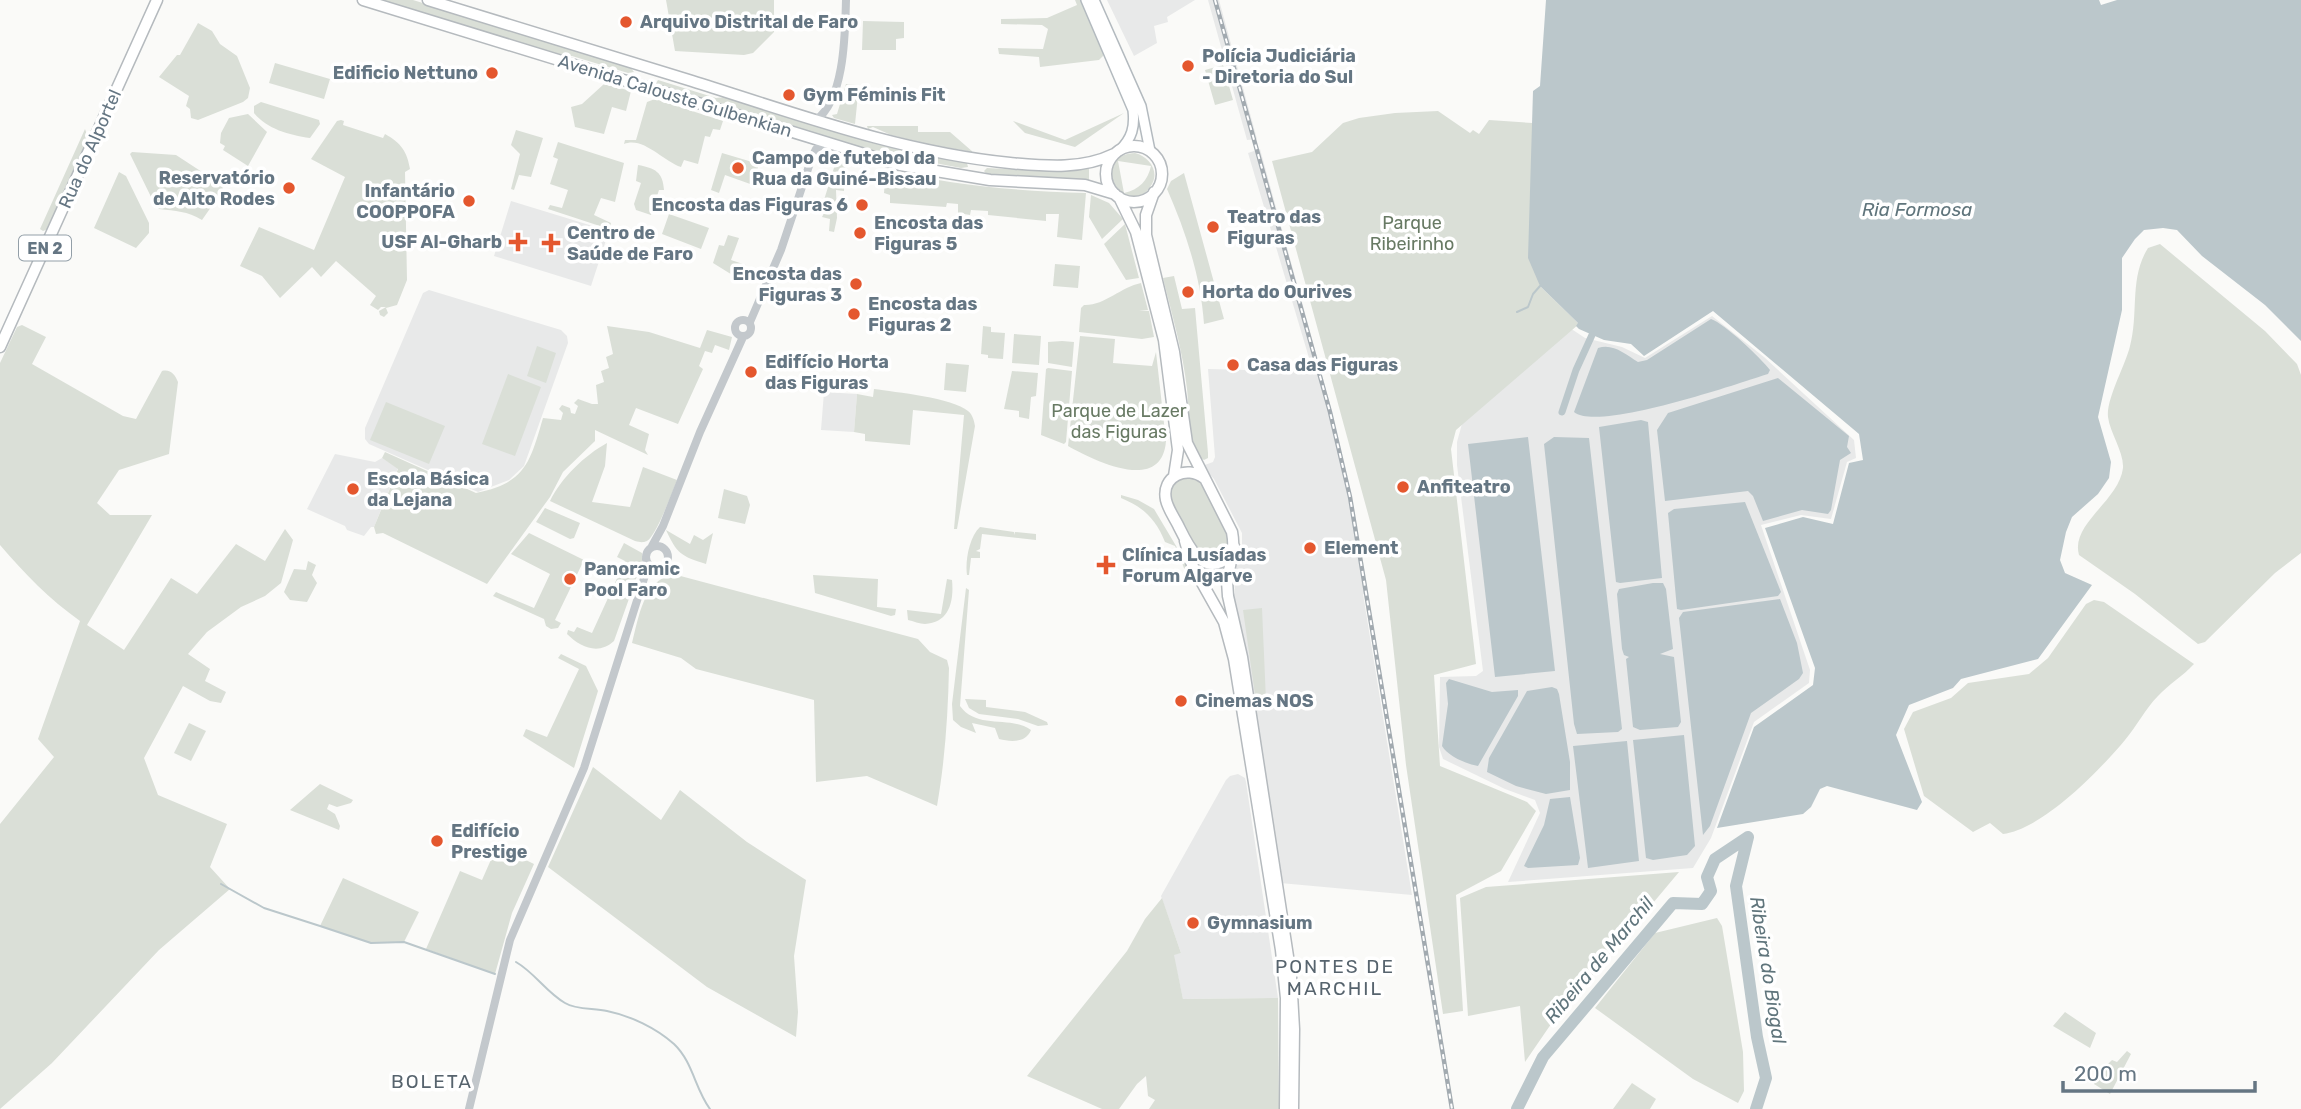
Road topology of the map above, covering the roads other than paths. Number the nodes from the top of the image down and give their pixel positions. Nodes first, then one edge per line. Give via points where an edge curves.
1 (157, 0) edge
2 (363, 0) edge
3 (428, 0) edge
4 (846, 0) edge
5 (1086, 0) edge
6 (1094, 0) edge
7 (629, 62) junction
8 (569, 64) junction
9 (654, 90) junction
10 (734, 94) junction
11 (827, 110) junction
12 (816, 120) junction
13 (831, 125) junction
14 (810, 138) junction
15 (825, 142) junction
16 (1150, 151) junction
17 (1117, 152) junction
18 (956, 156) junction
19 (811, 158) junction
20 (900, 165) junction
21 (1031, 165) junction
22 (990, 180) junction
23 (1154, 192) junction
24 (1117, 195) junction
25 (750, 322) junction
26 (3, 337) edge
27 (743, 337) junction
28 (0, 347) edge
29 (0, 353) edge
30 (0, 359) edge
31 (1174, 476) junction
32 (1204, 478) junction
33 (663, 526) junction
34 (1185, 541) junction
35 (652, 546) junction
36 (1234, 546) junction
37 (667, 550) junction
38 (646, 559) junction
39 (662, 567) junction
40 (635, 604) junction
41 (469, 1109) edge
42 (1285, 1109) edge
43 (1293, 1109) edge

1 - 26 main road, Rua do Alportel / EN 2
2 - 8 main road, Avenida Calouste Gulbenkian
3 - 7 main road, Avenida Calouste Gulbenkian
4 - 11 street via 845,54
5 - 17 main road via 1133,110 1132,133
6 - 16 main road via 1141,106
7 - 8 main road via 638,70 635,77 580,62
7 - 10 main road, Avenida Calouste Gulbenkian
8 - 9 main road, Avenida Calouste Gulbenkian
9 - 10 main road via 649,85 656,77 713,94
9 - 14 main road, Avenida Calouste Gulbenkian
10 - 12 main road, Avenida Calouste Gulbenkian
11 - 12 street
11 - 13 street
12 - 13 main road, Avenida Calouste Gulbenkian
13 - 18 main road, Avenida Calouste Gulbenkian
14 - 15 main road, Avenida Calouste Gulbenkian
14 - 19 street
15 - 19 street
15 - 20 main road, Avenida Calouste Gulbenkian
16 - 17 main road via 1135,146
16 - 23 main road via 1161,171
17 - 21 main road, Avenida Calouste Gulbenkian via 1090,164
17 - 24 main road via 1106,170
18 - 20 main road via 972,164 970,171 909,161
18 - 21 main road, Avenida Calouste Gulbenkian
19 - 25 street via 781,250
20 - 22 main road, Avenida Calouste Gulbenkian
21 - 22 main road via 979,168
22 - 24 main road, Avenida Calouste Gulbenkian via 1085,185
23 - 24 main road via 1139,201
23 - 32 main road via 1146,215 1146,235 1176,366 1187,443
24 - 31 main road via 1136,232 1164,340 1178,450
25 - 27 street via 751,330
25 - 27 street via 736,324 736,332
26 - 28 main road, Rua do Alportel / EN 2
27 - 33 street
29 - 30 main road
31 - 32 main road via 1186,471
31 - 34 main road via 1167,485 1166,499
32 - 36 main road via 1233,532
33 - 35 street
33 - 37 street
34 - 36 main road via 1197,557 1213,563 1228,557
34 - 42 main road via 1192,565 1224,622 1234,659 1286,998
35 - 37 street
35 - 38 street
36 - 43 main road via 1228,596 1242,657 1291,976
37 - 39 street via 668,561
38 - 39 street via 652,567
38 - 40 street
39 - 40 street via 653,572
40 - 41 street via 584,768 510,940

